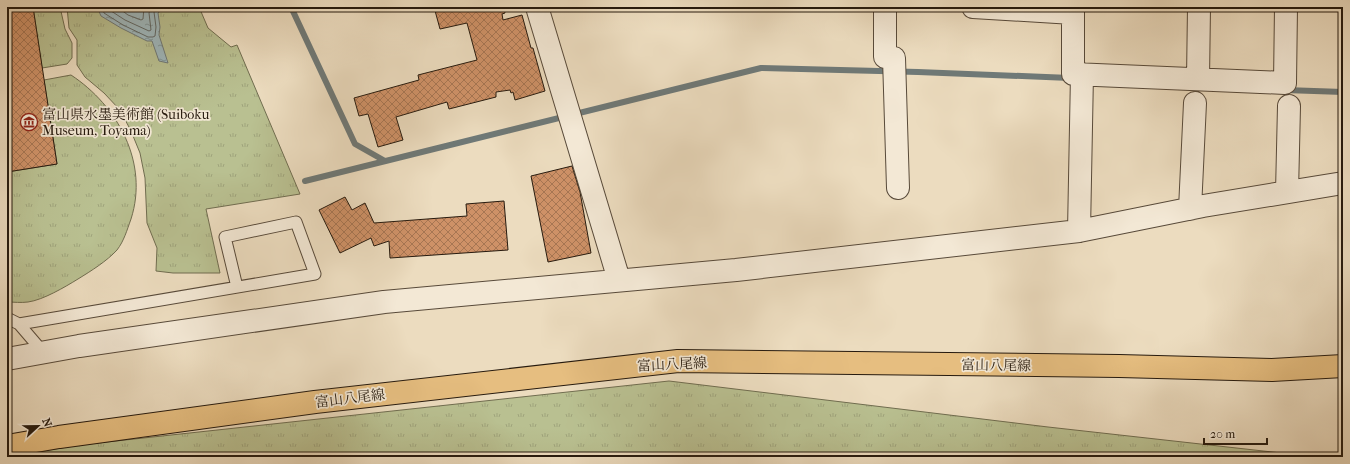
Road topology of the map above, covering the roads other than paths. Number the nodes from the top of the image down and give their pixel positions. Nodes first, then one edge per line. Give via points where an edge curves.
1 (537, 7) edge
2 (885, 7) edge
3 (973, 7) edge
4 (1199, 7) edge
5 (1286, 7) edge
6 (1073, 10) edge
7 (1198, 79) junction
8 (1082, 82) junction
9 (1194, 103) dead end
10 (1289, 106) dead end
11 (1343, 183) edge
12 (898, 188) dead end
13 (1287, 192) junction
14 (1190, 209) junction
15 (1079, 231) junction
16 (619, 280) junction
17 (237, 287) junction
18 (7, 318) edge
19 (19, 324) junction
20 (43, 352) junction
21 (7, 359) edge
22 (1343, 366) edge
23 (7, 446) edge

1 - 16 street
2 - 12 street via 885,57 894,58
3 - 6 street
4 - 7 street
5 - 7 street via 1285,84
6 - 8 street via 1073,74
7 - 8 street
8 - 15 street
9 - 14 street
10 - 13 street
11 - 13 street
13 - 14 street
14 - 15 street
15 - 16 street via 870,256
16 - 20 street via 384,302
17 - 17 lane via 315,274 296,222 225,237
17 - 19 lane
18 - 19 lane
19 - 20 lane
20 - 21 street
22 - 23 main road, 富山八尾線 via 1272,370 678,361 315,402

